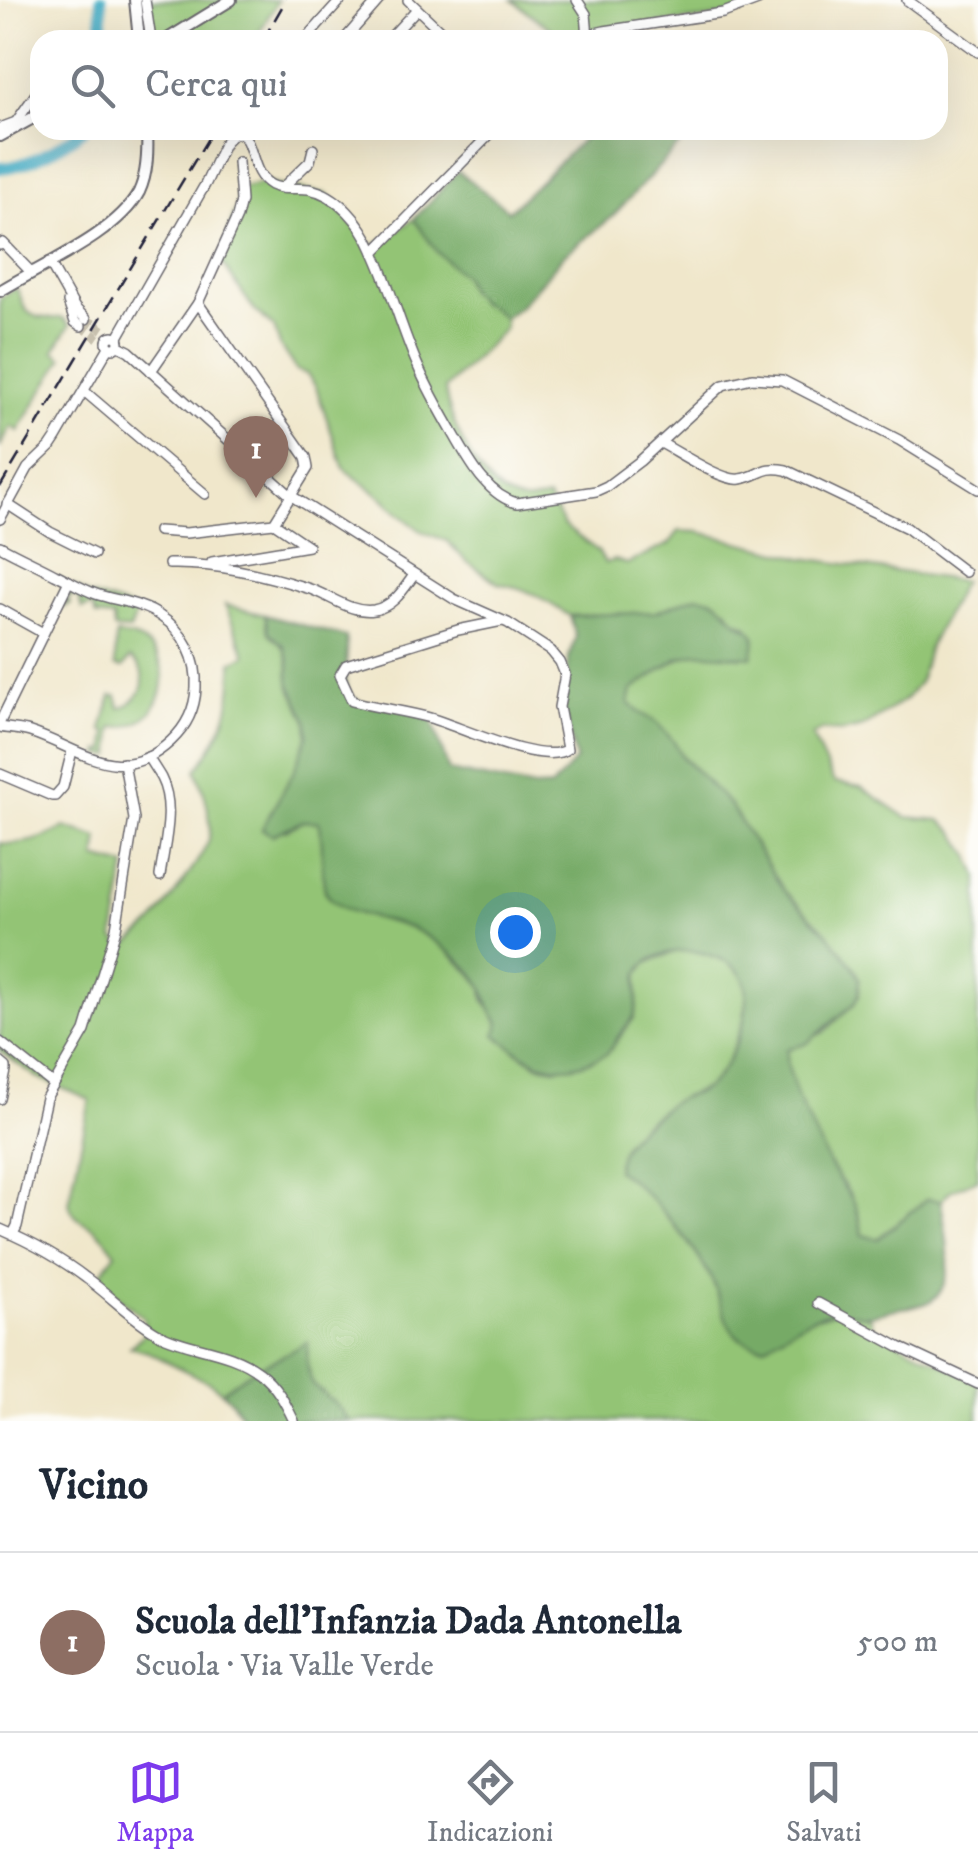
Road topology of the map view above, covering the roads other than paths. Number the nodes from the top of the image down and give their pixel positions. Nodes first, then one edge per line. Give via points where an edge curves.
1 (135, 0) edge
2 (145, 0) edge
3 (232, 0) edge
4 (340, 0) edge
5 (379, 0) edge
6 (408, 0) edge
7 (576, 0) edge
8 (758, 0) edge
9 (906, 0) edge
10 (417, 9) junction
11 (137, 30) edge
12 (150, 30) edge
13 (182, 30) edge
14 (314, 30) edge
15 (353, 30) edge
16 (397, 30) edge
17 (439, 30) edge
18 (587, 30) edge
19 (610, 30) edge
20 (948, 30) edge
21 (948, 30) edge
22 (978, 52) edge
23 (30, 102) edge
24 (30, 120) edge
25 (0, 128) edge
26 (0, 136) edge
27 (147, 140) edge
28 (226, 140) edge
29 (247, 140) edge
30 (484, 140) edge
31 (313, 149) dead end
32 (238, 162) dead end
33 (282, 188) junction
34 (0, 244) edge
35 (374, 252) junction
36 (49, 262) junction
37 (31, 272) junction
38 (0, 290) edge
39 (198, 303) junction
40 (83, 322) tunnel mouth
41 (110, 339) junction
42 (151, 370) junction
43 (84, 391) junction
44 (661, 443) junction
45 (978, 489) edge
46 (205, 494) dead end
47 (290, 495) junction
48 (7, 504) junction
49 (0, 519) edge
50 (274, 523) junction
51 (158, 530) dead end
52 (0, 546) edge
53 (94, 554) dead end
54 (204, 563) junction
55 (169, 564) dead end
56 (965, 572) dead end
57 (414, 575) junction
58 (69, 582) junction
59 (0, 609) edge
60 (502, 621) junction
61 (44, 633) junction
62 (0, 725) edge
63 (72, 751) junction
64 (148, 757) junction
65 (124, 763) junction
66 (0, 774) edge
67 (160, 876) dead end
68 (0, 1042) edge
69 (0, 1062) edge
70 (53, 1084) junction
71 (0, 1099) edge
72 (0, 1229) edge
73 (13, 1234) junction
74 (818, 1303) dead end
75 (978, 1384) edge
76 (294, 1421) edge

1 - 11 main road
2 - 12 street
3 - 13 main road
4 - 14 street
5 - 15 street
6 - 10 street
7 - 18 street
8 - 19 street via 733,11
9 - 20 street
10 - 16 street
10 - 17 street
21 - 22 street
23 - 25 street via 16,122
24 - 26 main road
27 - 36 main road via 143,180 130,205 102,231
28 - 41 street
29 - 33 street via 260,174
30 - 35 street
31 - 33 street via 310,161
32 - 39 street via 240,210
33 - 35 street via 310,189 336,202
34 - 37 street
35 - 44 street via 432,396 468,458 501,496 517,504 596,492
36 - 37 main road
36 - 40 street via 74,322
37 - 38 main road
39 - 42 street
39 - 47 street via 309,463
41 - 42 street
41 - 43 street
42 - 47 street
43 - 46 street
43 - 48 street
44 - 45 street via 723,386 774,378 900,440
44 - 56 street via 734,480 786,470 897,522
47 - 50 street
47 - 57 street
48 - 49 street
48 - 53 street
50 - 51 street via 186,534
50 - 54 street via 308,546
52 - 58 street
54 - 55 street
54 - 57 street via 311,589 362,610 394,600
57 - 60 street
58 - 61 street
58 - 64 street via 155,612 188,647 196,678 192,711 172,740
59 - 61 street
60 - 60 street via 551,651 563,668 563,753 501,744 431,718 352,701 341,680 346,665
61 - 62 street
62 - 63 street
63 - 65 street
63 - 66 street via 56,796
64 - 65 street
64 - 67 street via 168,800
65 - 70 street via 134,819 116,929 86,1031
68 - 70 street
69 - 71 street via 6,1072
70 - 73 street
72 - 73 street
73 - 76 street via 158,1332 256,1369 275,1386
74 - 75 street

